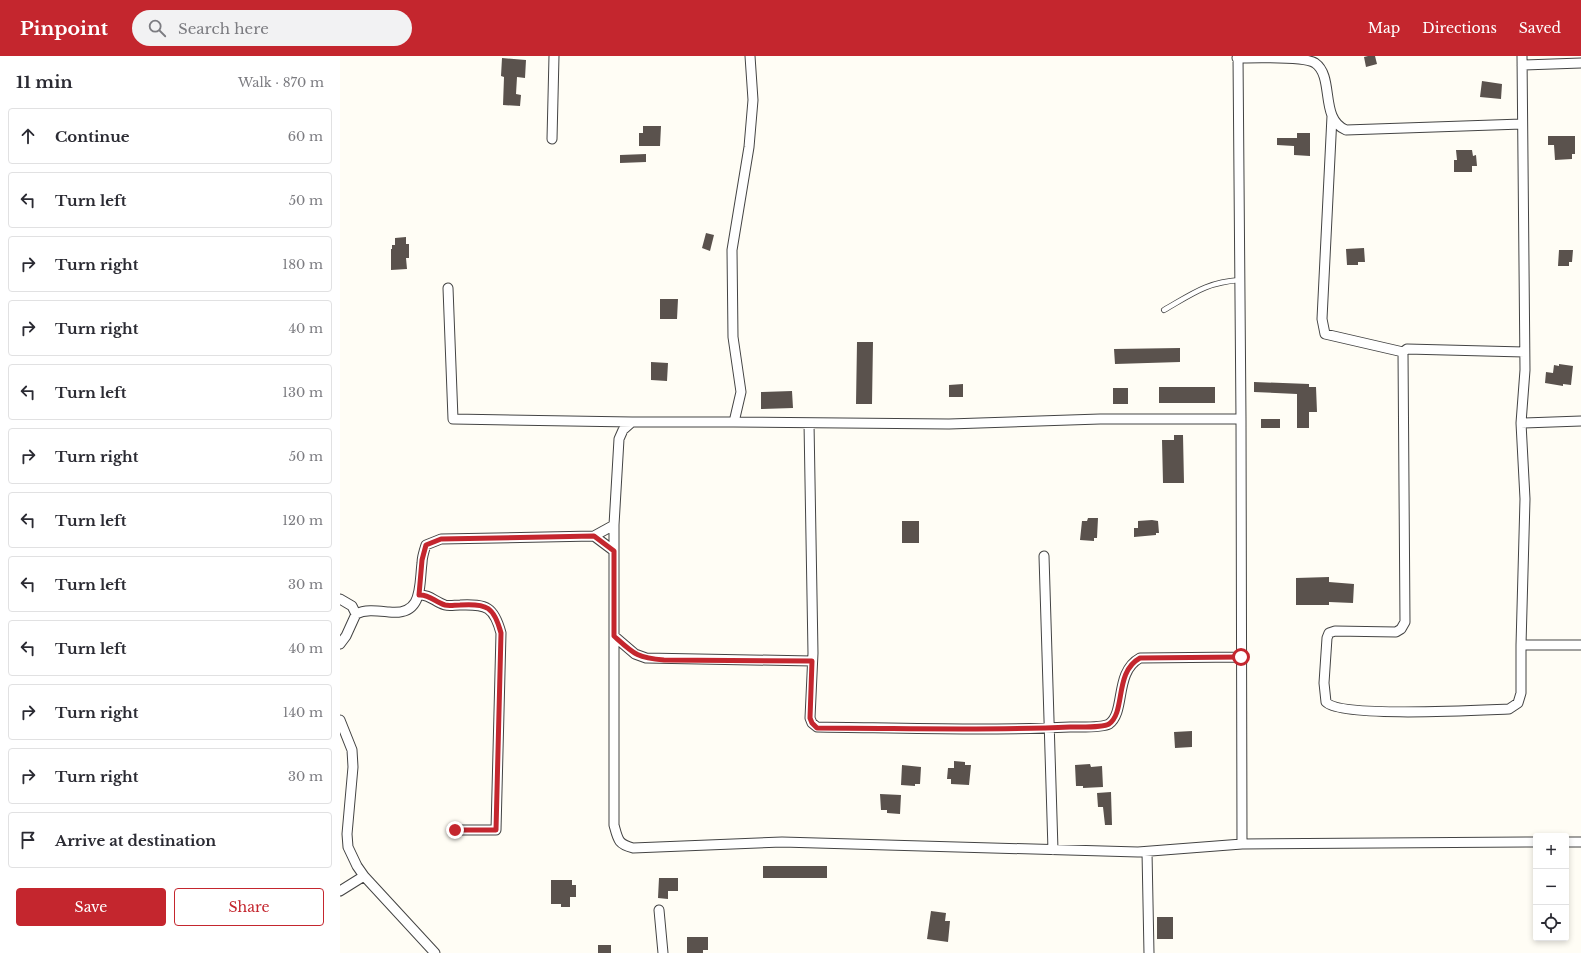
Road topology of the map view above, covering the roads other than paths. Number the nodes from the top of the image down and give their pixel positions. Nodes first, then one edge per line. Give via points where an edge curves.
1 (554, 56) edge
2 (750, 56) edge
3 (1238, 57) edge
4 (1522, 61) edge
5 (1581, 63) edge
6 (1332, 116) junction
7 (1522, 124) junction
8 (552, 139) dead end
9 (1240, 280) junction
10 (448, 288) dead end
11 (1164, 310) dead end
12 (1403, 352) junction
13 (1524, 352) junction
14 (1242, 419) junction
15 (1581, 421) edge
16 (632, 422) junction
17 (734, 422) junction
18 (809, 423) junction
19 (1521, 423) junction
20 (614, 525) junction
21 (594, 536) junction
22 (614, 551) junction
23 (1044, 556) dead end
24 (419, 595) junction
25 (340, 599) edge
26 (356, 614) junction
27 (614, 636) junction
28 (340, 644) edge
29 (1521, 645) junction
30 (1581, 646) edge
31 (1241, 657) junction
32 (812, 661) junction
33 (341, 725) edge
34 (1049, 728) junction
35 (455, 830) dead end
36 (1533, 842) edge
37 (1569, 842) edge
38 (1581, 842) edge
39 (1242, 844) junction
40 (1053, 850) junction
41 (1147, 852) junction
42 (364, 876) junction
43 (340, 891) edge
44 (659, 910) dead end
45 (435, 953) edge
46 (663, 953) edge
47 (1149, 953) edge

1 - 8 street
2 - 17 street via 753,100 749,147 732,250 733,337 741,392
3 - 6 street via 1303,59 1315,63 1323,73
3 - 9 street
4 - 5 street
4 - 7 street
6 - 7 street via 1337,124 1346,130
6 - 12 street via 1322,319 1325,334
7 - 13 street
9 - 11 lane via 1206,286
9 - 14 street
10 - 16 street via 453,419
12 - 13 street via 1407,349
12 - 29 street via 1405,622 1396,632 1329,633 1324,683 1326,702 1335,708 1393,712 1509,710 1518,704 1521,693
13 - 19 street
14 - 18 street via 1100,419 949,424
14 - 31 street
15 - 19 street
16 - 17 street
16 - 20 street via 623,430 619,439
17 - 18 street
18 - 32 street
19 - 29 street via 1525,499
20 - 21 street
20 - 22 street
21 - 22 street
21 - 24 street via 433,541 426,545 422,560
22 - 27 street
23 - 34 street
24 - 26 street via 414,606 401,614 375,611
24 - 35 street via 425,594 446,605 485,606 496,615 501,633 496,830
25 - 26 street via 352,606
26 - 28 street
27 - 32 street via 635,654 646,658
27 - 40 street via 614,825 617,839 623,845 633,848 782,842
29 - 30 street
31 - 34 street via 1140,658 1134,661 1125,675 1114,718 1110,723 1106,726
31 - 39 street
32 - 34 street via 810,718 817,728
33 - 42 street via 352,750 353,767 348,847
34 - 40 street
36 - 39 street
37 - 38 street
39 - 41 street
40 - 41 street
41 - 47 street
42 - 43 street
42 - 45 street
44 - 46 street

